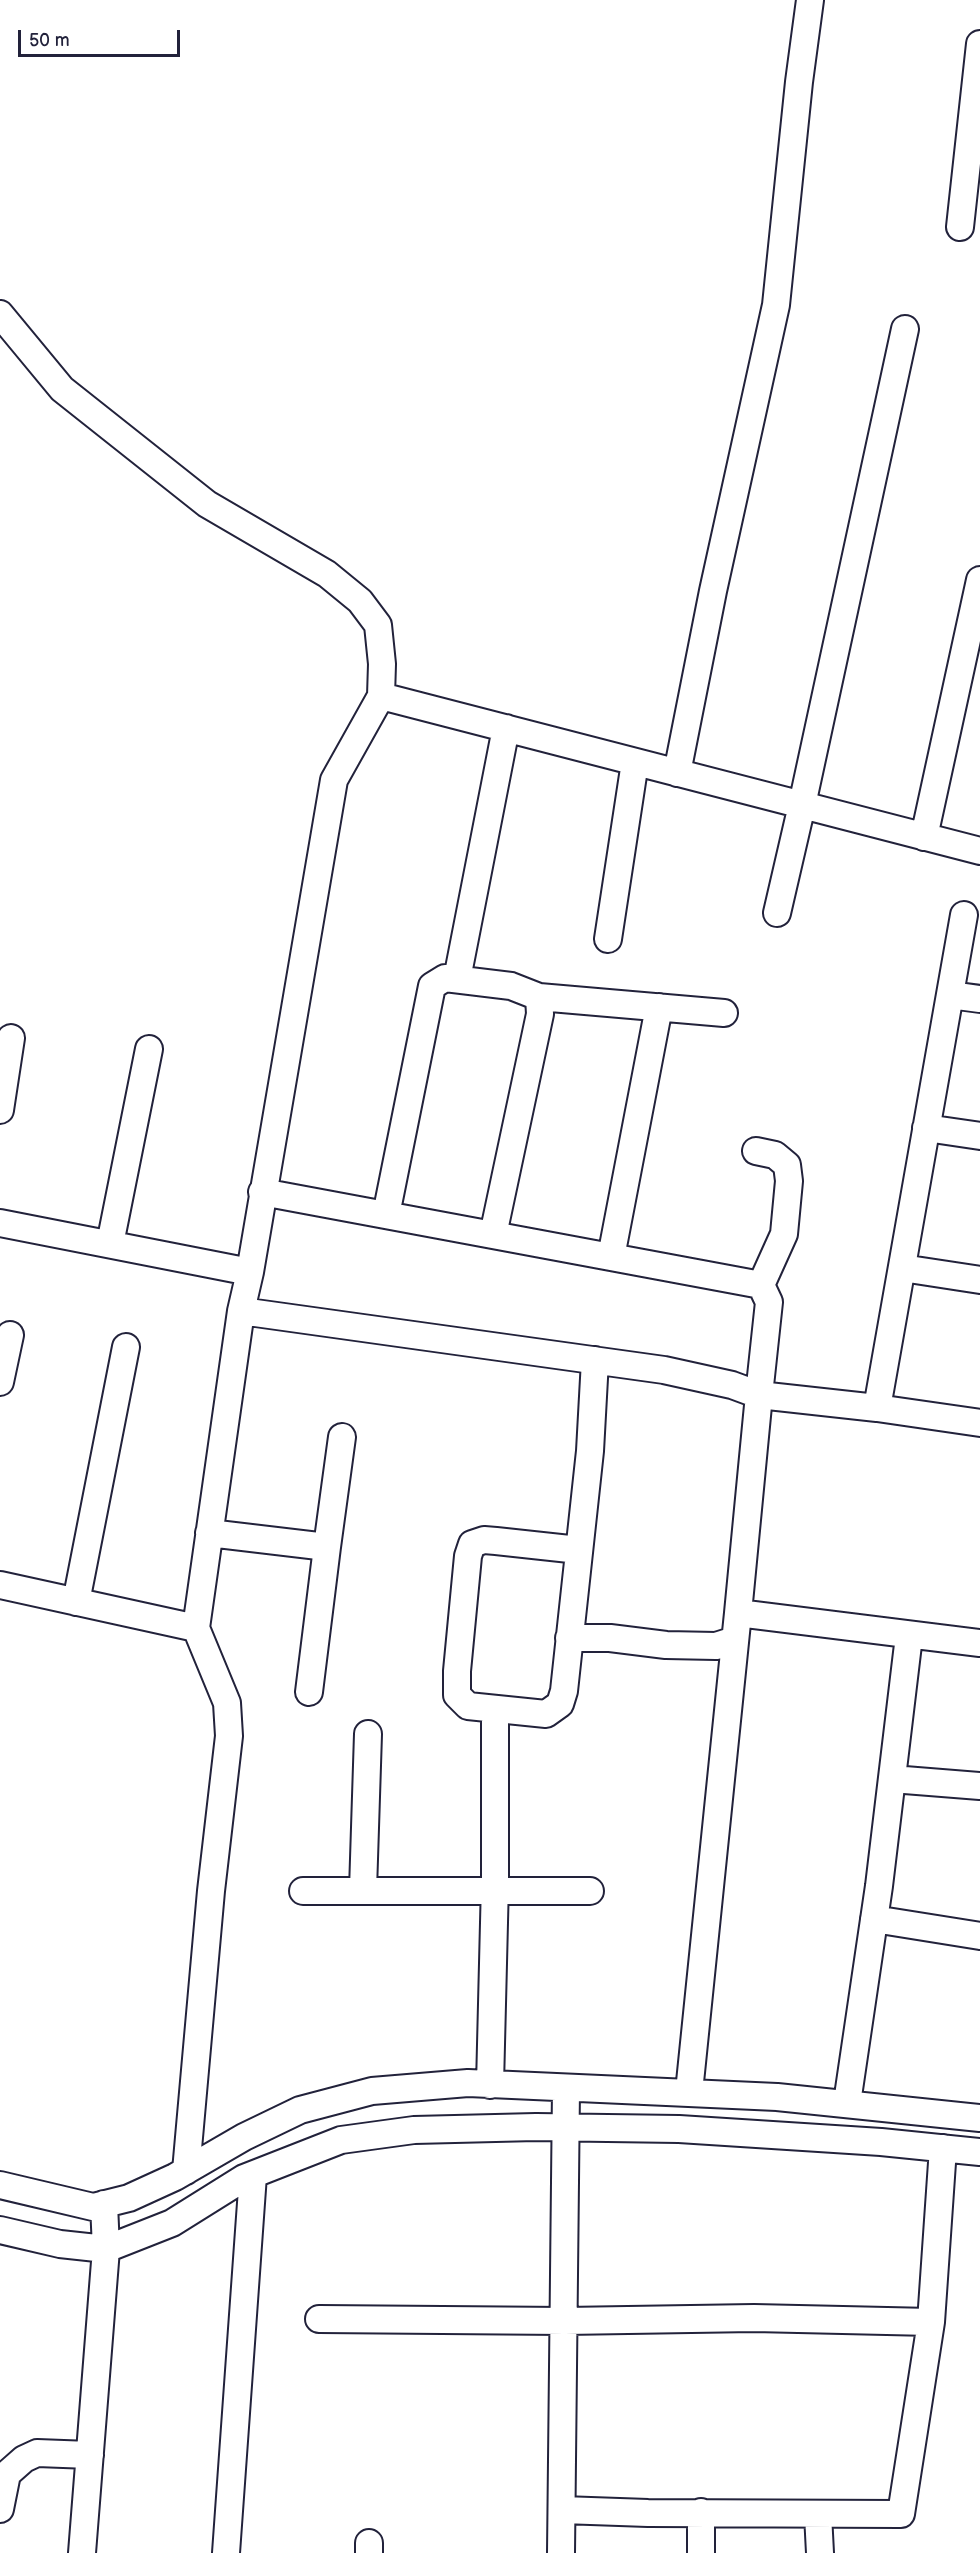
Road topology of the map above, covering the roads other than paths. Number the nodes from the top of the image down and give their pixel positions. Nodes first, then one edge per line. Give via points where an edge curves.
1 (810, 0) edge
2 (980, 44) edge
3 (960, 227) dead end
4 (0, 314) edge
5 (904, 329) dead end
6 (980, 584) edge
7 (381, 696) junction
8 (506, 728) junction
9 (635, 762) junction
10 (677, 773) junction
11 (802, 805) junction
12 (924, 837) junction
13 (980, 851) edge
14 (777, 913) dead end
15 (964, 915) dead end
16 (608, 939) dead end
17 (457, 979) junction
18 (950, 995) junction
19 (539, 997) junction
20 (980, 999) edge
21 (659, 1007) junction
22 (724, 1013) dead end
23 (11, 1038) dead end
24 (149, 1049) dead end
25 (0, 1110) edge
26 (926, 1128) junction
27 (980, 1136) edge
28 (756, 1151) dead end
29 (262, 1192) junction
30 (386, 1215) junction
31 (0, 1222) edge
32 (493, 1235) junction
33 (110, 1244) junction
34 (611, 1257) junction
35 (902, 1268) junction
36 (250, 1272) junction
37 (980, 1280) edge
38 (761, 1284) junction
39 (241, 1311) junction
40 (10, 1335) dead end
41 (126, 1347) dead end
42 (595, 1360) junction
43 (0, 1382) edge
44 (759, 1395) junction
45 (877, 1408) junction
46 (980, 1423) edge
47 (342, 1437) dead end
48 (209, 1533) junction
49 (327, 1547) junction
50 (579, 1550) junction
51 (0, 1585) edge
52 (76, 1602) junction
53 (738, 1613) junction
54 (196, 1628) junction
55 (909, 1636) junction
56 (569, 1638) junction
57 (735, 1640) junction
58 (980, 1643) edge
59 (309, 1692) dead end
60 (495, 1709) junction
61 (368, 1734) dead end
62 (892, 1779) junction
63 (980, 1786) edge
64 (363, 1890) junction
65 (303, 1891) dead end
66 (590, 1891) dead end
67 (495, 1892) junction
68 (874, 1919) junction
69 (980, 1936) edge
70 (490, 2085) junction
71 (566, 2089) junction
72 (689, 2092) junction
73 (847, 2103) junction
74 (980, 2118) edge
75 (566, 2127) junction
76 (943, 2148) junction
77 (980, 2152) edge
78 (186, 2171) junction
79 (253, 2175) junction
80 (0, 2185) edge
81 (104, 2204) junction
82 (0, 2230) edge
83 (106, 2249) junction
84 (319, 2319) dead end
85 (565, 2321) junction
86 (931, 2322) junction
87 (90, 2455) junction
88 (0, 2509) edge
89 (562, 2510) junction
90 (701, 2512) junction
91 (818, 2514) junction
92 (82, 2553) edge
93 (226, 2553) edge
94 (561, 2553) edge
95 (701, 2553) edge
96 (820, 2553) edge

1 - 10 street via 776,305
2 - 3 street
4 - 7 street via 62,389 207,504 327,574 360,601 378,625
5 - 11 street
6 - 12 street
7 - 8 street
7 - 29 street via 334,780
8 - 9 street
8 - 17 street
9 - 10 street
9 - 16 street
10 - 11 street
11 - 12 street
11 - 14 street
12 - 13 street
15 - 18 street
17 - 19 street via 511,986
17 - 30 street via 446,978 432,986
18 - 20 street
18 - 26 street
19 - 21 street
19 - 32 street via 540,1014
21 - 22 street
21 - 34 street
23 - 25 street
24 - 33 street
26 - 27 street
26 - 35 street
28 - 38 street via 775,1155 787,1165 789,1180 784,1234
29 - 30 street
29 - 36 street
30 - 32 street
31 - 33 street
32 - 34 street
33 - 36 street
34 - 38 street
35 - 37 street
35 - 45 street
36 - 39 street
38 - 44 street via 769,1302
39 - 42 street
39 - 48 street
40 - 43 street
41 - 52 street
42 - 44 street via 664,1370
42 - 50 street
44 - 45 street
44 - 53 street
45 - 46 street
47 - 49 street
48 - 49 street
48 - 54 street
49 - 59 street
50 - 56 street
50 - 60 street via 484,1540 469,1548 457,1695 468,1706
51 - 52 street
52 - 54 street
53 - 55 street
53 - 57 street
54 - 78 street via 227,1703 229,1736
55 - 58 street
55 - 62 street
56 - 57 street via 716,1646
56 - 60 street via 564,1691 553,1711 546,1714
57 - 72 street
60 - 67 street
61 - 64 street
62 - 63 street
62 - 68 street
64 - 65 street
64 - 67 street
66 - 67 street
67 - 70 street
68 - 69 street
68 - 73 street
70 - 71 street
70 - 78 street via 468,2083 372,2091 300,2110
71 - 72 street
71 - 75 street
72 - 73 street
73 - 74 street
75 - 76 street via 679,2129
75 - 79 street via 414,2130 341,2140
75 - 85 street
76 - 77 street
76 - 86 street
78 - 81 street via 129,2198
79 - 83 street via 172,2223
79 - 93 street
80 - 81 street via 93,2206
81 - 83 street
82 - 83 street via 60,2244
83 - 87 street
84 - 85 street
85 - 86 street via 754,2318
85 - 89 street
86 - 91 street via 901,2514
87 - 88 street via 38,2452 24,2459 7,2474
87 - 92 street
89 - 90 street
89 - 94 street
90 - 91 street
90 - 95 street
91 - 96 street

